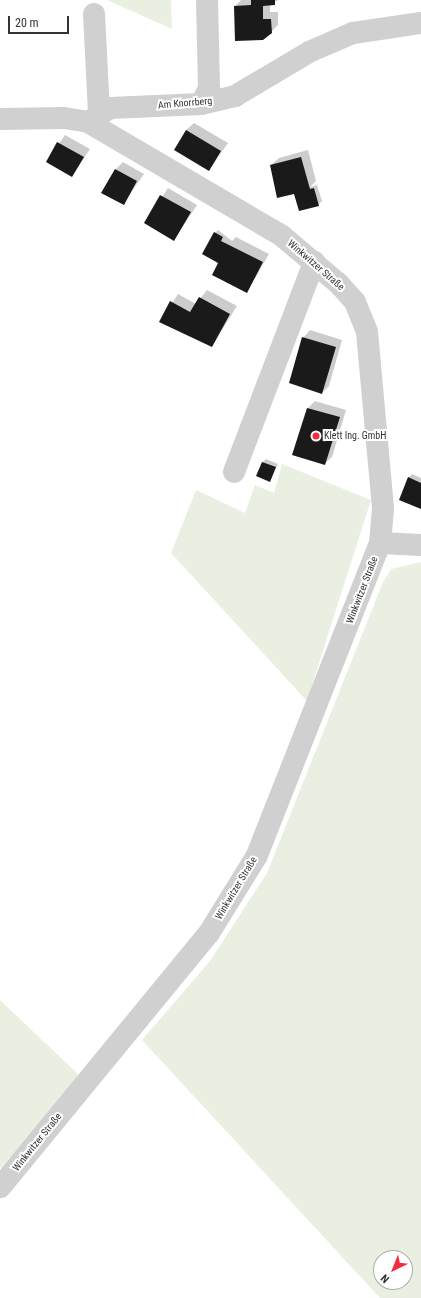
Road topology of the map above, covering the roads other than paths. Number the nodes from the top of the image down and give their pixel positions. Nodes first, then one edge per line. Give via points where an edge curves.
1 (207, 0) edge
2 (94, 14) dead end
3 (421, 23) edge
4 (201, 104) junction
5 (93, 118) junction
6 (0, 119) edge
7 (314, 262) junction
8 (234, 472) dead end
9 (380, 543) junction
10 (421, 545) edge
11 (0, 1187) edge

1 - 4 street via 209,88
2 - 5 street
3 - 4 street, Am Knorrberg via 353,33 279,69 235,96
4 - 5 street, Am Knorrberg via 110,108
5 - 6 street, Winkwitzer Straße
5 - 7 street, Winkwitzer Straße via 282,236
7 - 8 street
7 - 9 street, Winkwitzer Straße via 355,302 367,332 383,509
9 - 10 street
9 - 11 street, Winkwitzer Straße via 256,857 209,933

